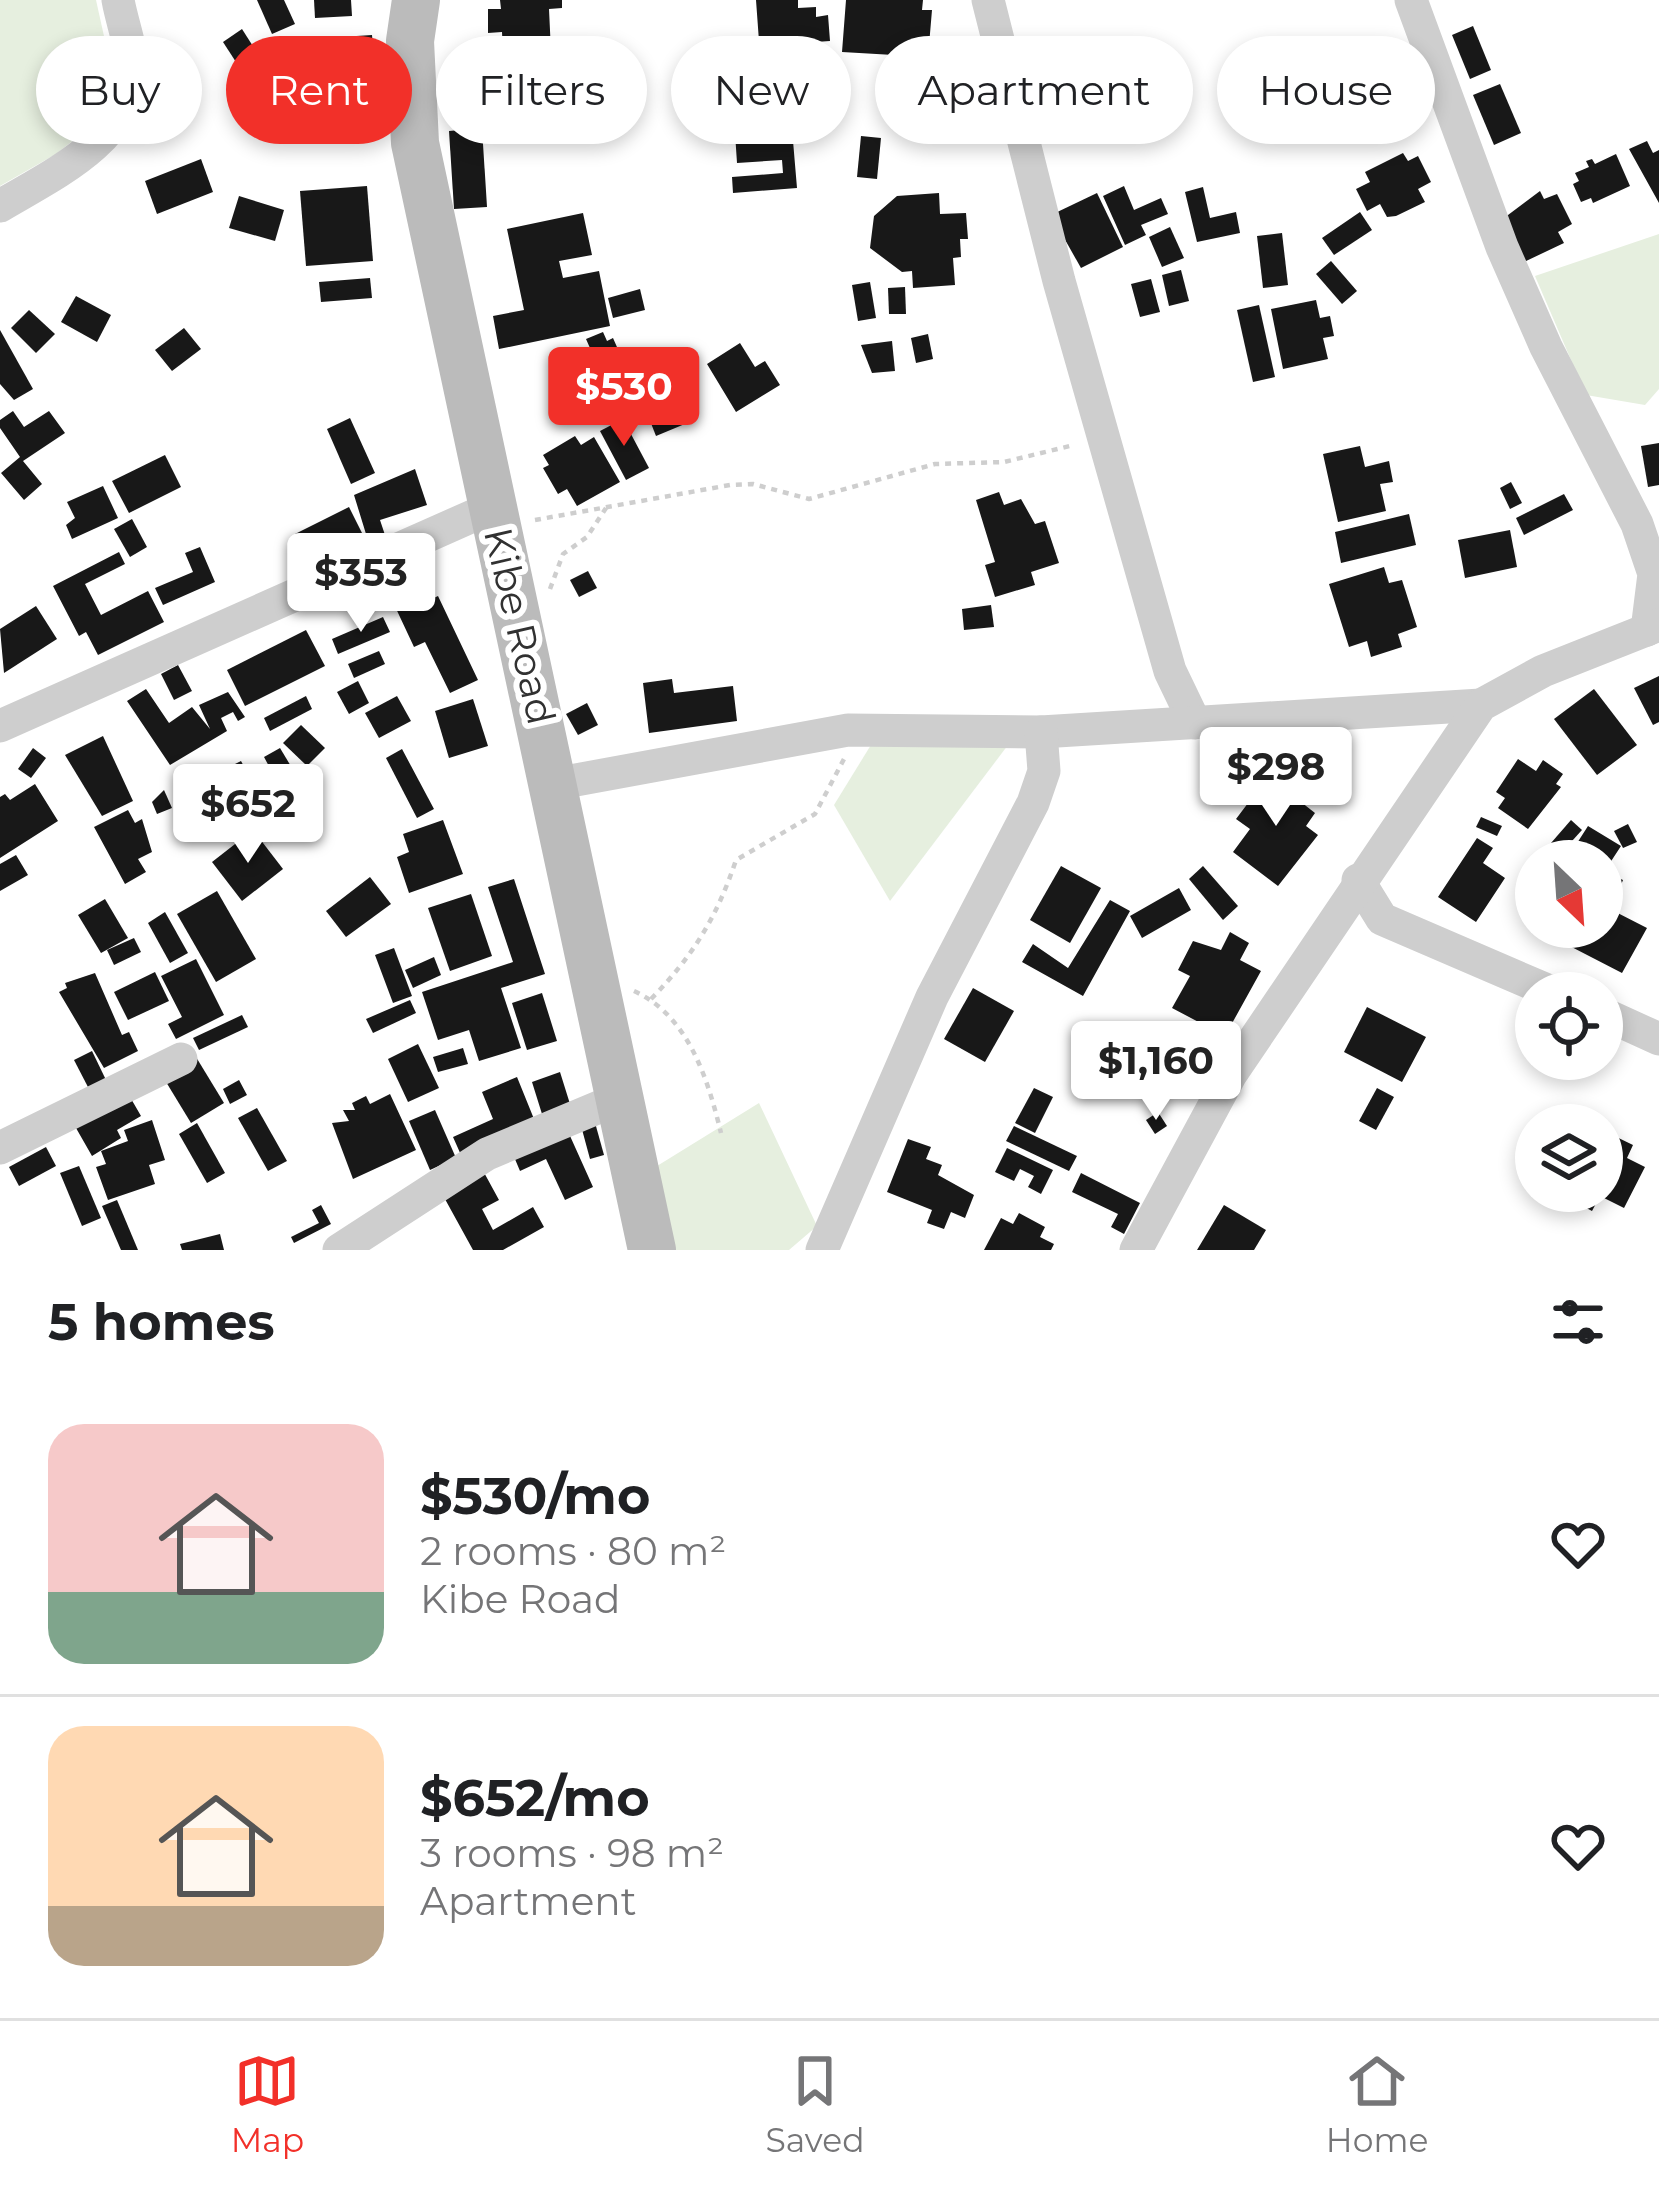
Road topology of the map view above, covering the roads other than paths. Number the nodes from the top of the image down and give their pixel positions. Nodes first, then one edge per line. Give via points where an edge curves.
1 (118, 0) edge
2 (416, 0) edge
3 (988, 0) edge
4 (1411, 0) edge
5 (0, 206) edge
6 (495, 517) junction
7 (1653, 627) edge
8 (1170, 671) junction
9 (1480, 705) junction
10 (1416, 711) junction
11 (1195, 723) junction
12 (0, 726) edge
13 (1124, 728) junction
14 (1041, 732) junction
15 (1438, 766) junction
16 (554, 784) junction
17 (1358, 880) junction
18 (1515, 976) edge
19 (1623, 1023) edge
20 (1659, 1040) edge
21 (181, 1059) dead end
22 (623, 1097) junction
23 (0, 1148) edge
24 (339, 1250) edge
25 (652, 1250) edge
26 (822, 1250) edge
27 (1136, 1250) edge

1 - 5 street via 132,72 125,108 104,136
2 - 6 street, Kibe Road via 415,143
3 - 8 street
4 - 7 street via 1502,247 1637,524 1654,574
6 - 12 street
6 - 16 street, Kibe Road
7 - 9 street
8 - 11 street
8 - 13 street
9 - 10 street
9 - 15 street
10 - 11 street
10 - 15 street
11 - 13 street
13 - 14 street
14 - 16 street via 848,730
14 - 26 street via 1044,771 1033,803 932,997
15 - 17 street
16 - 22 street, Kibe Road
17 - 18 street via 1382,919
17 - 27 street via 1231,1074
19 - 20 street
21 - 23 street
22 - 24 street via 487,1154
22 - 25 street, Kibe Road

